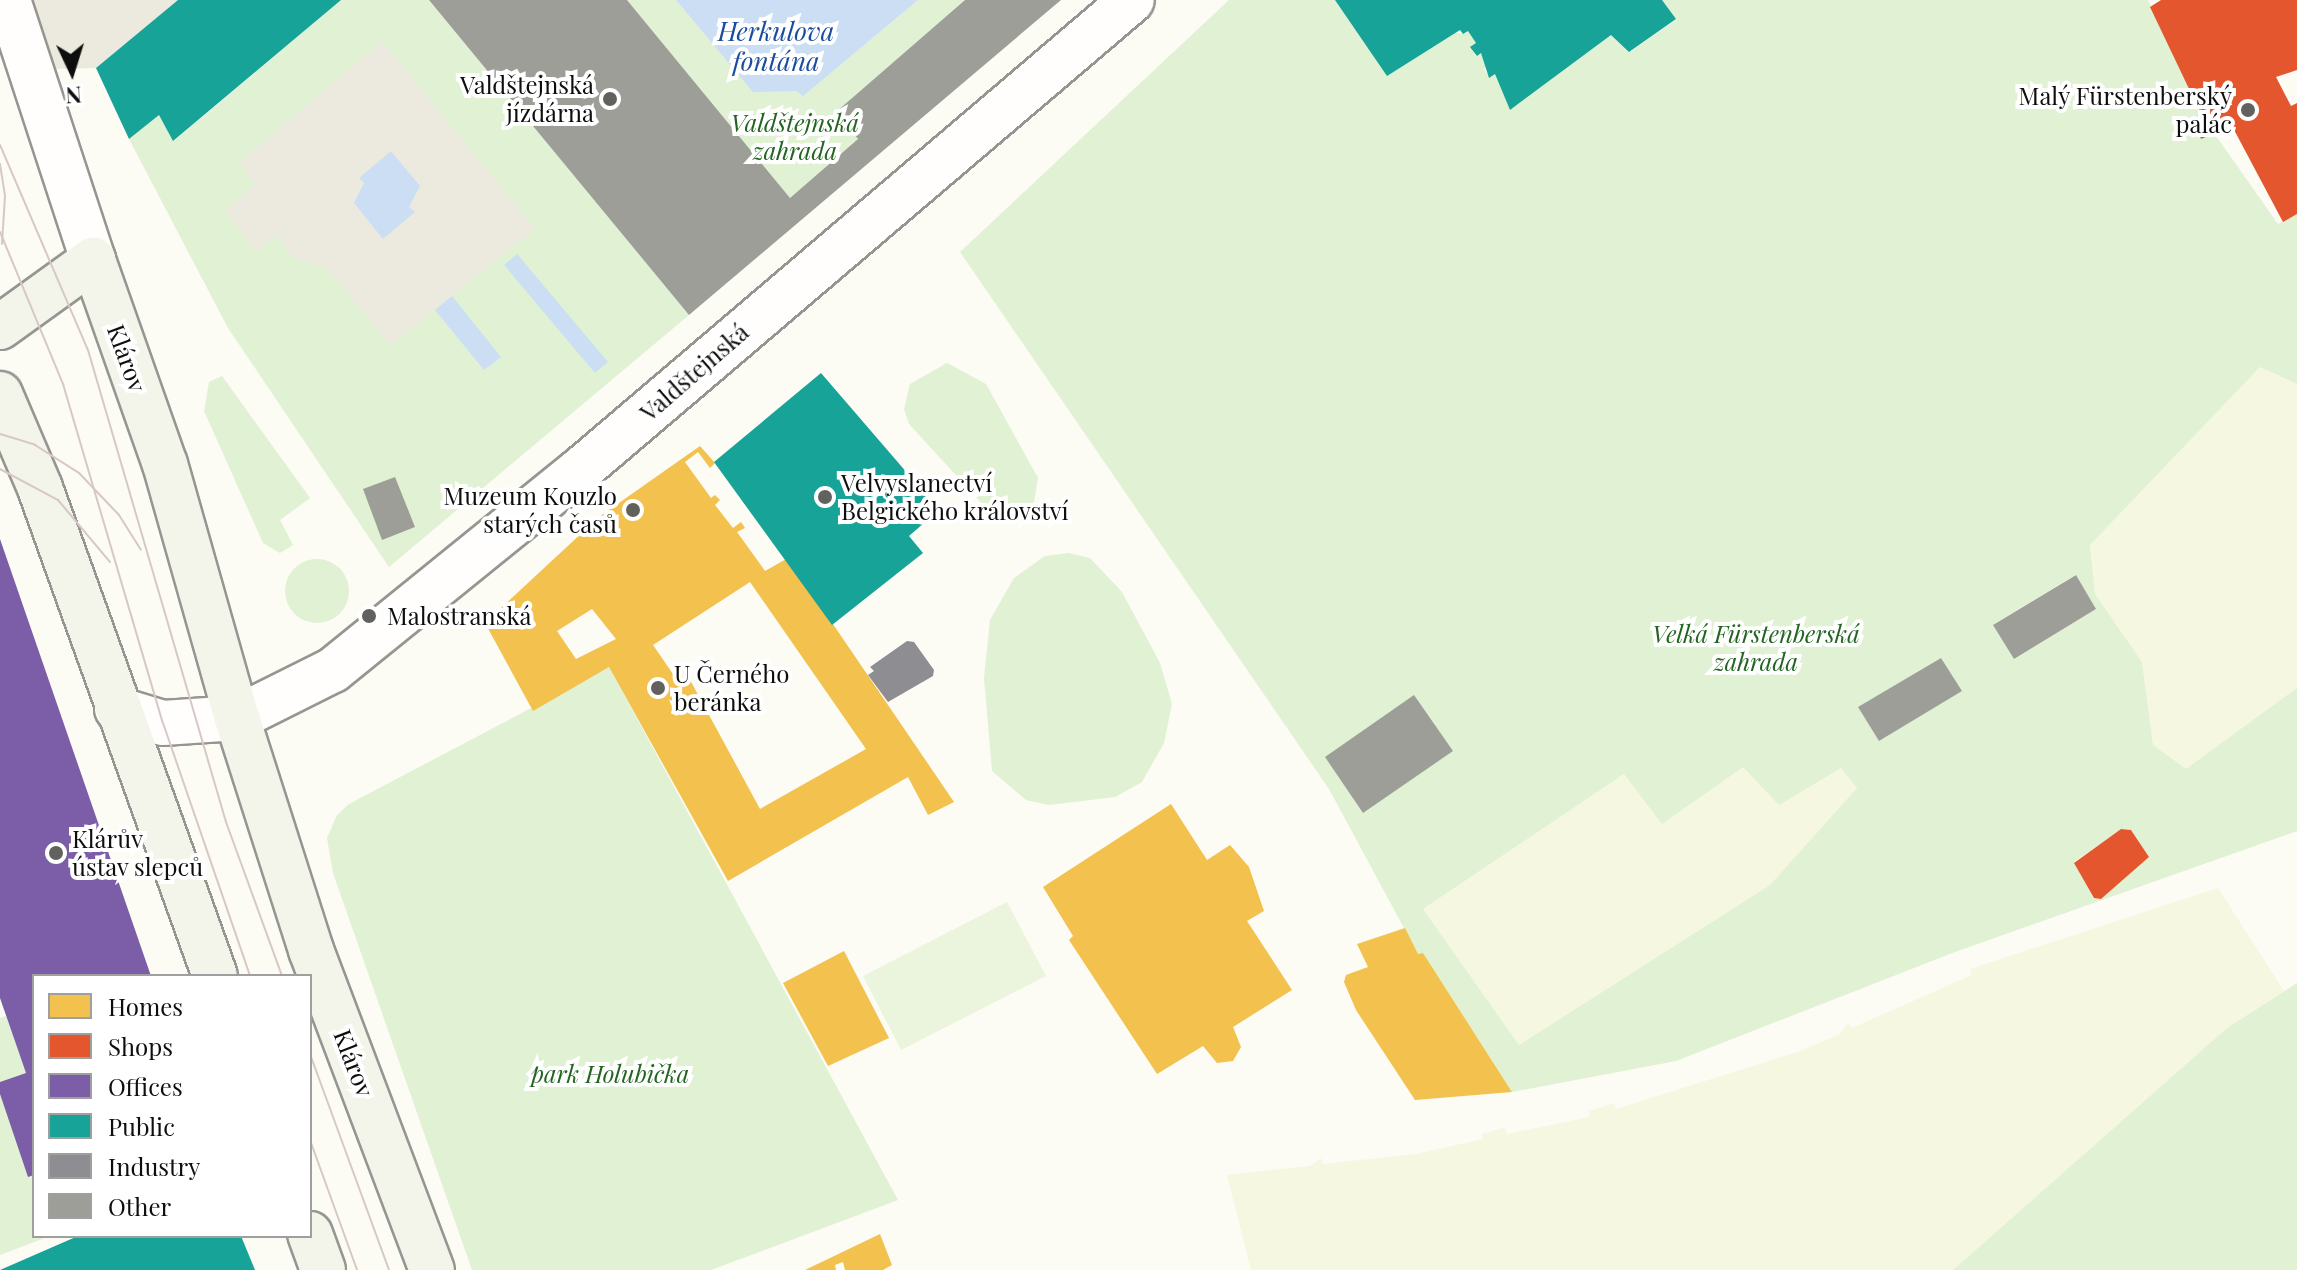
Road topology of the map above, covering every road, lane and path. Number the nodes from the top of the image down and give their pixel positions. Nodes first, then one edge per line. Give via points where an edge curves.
1 (8, 0) edge
2 (1132, 0) edge
3 (93, 260) junction
4 (0, 327) edge
5 (0, 394) edge
6 (117, 709) junction
7 (237, 718) junction
8 (214, 974) edge
9 (311, 1238) edge
10 (323, 1270) edge
11 (432, 1270) edge

1 - 3 street, Klárov
2 - 7 street, Valdštejnská via 579,471 333,670
3 - 4 main road
3 - 7 main road, Klárov via 165,464
5 - 6 main road via 40,488
6 - 7 street via 163,723
6 - 8 main road
7 - 11 main road, Klárov via 311,950
9 - 10 main road

